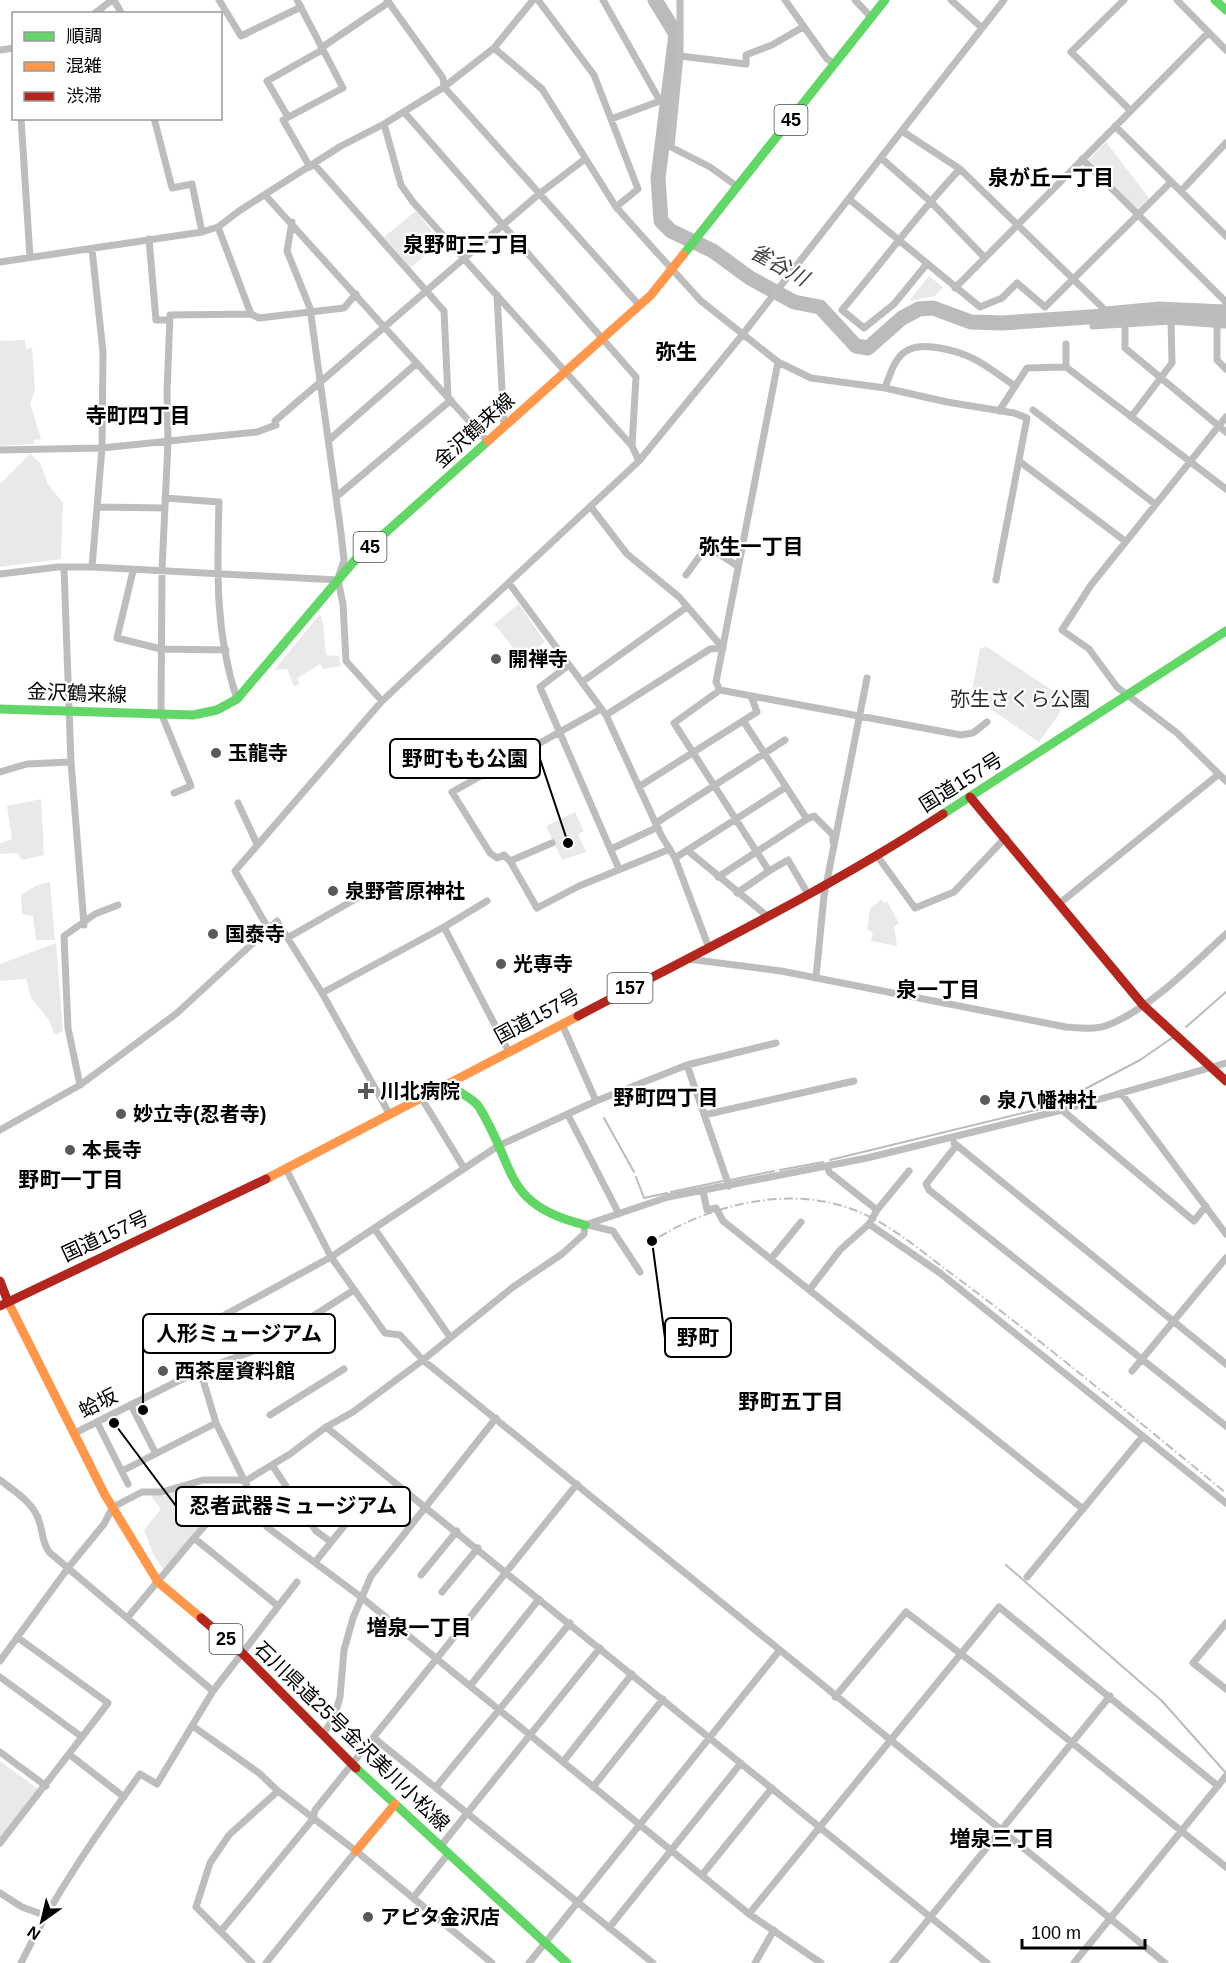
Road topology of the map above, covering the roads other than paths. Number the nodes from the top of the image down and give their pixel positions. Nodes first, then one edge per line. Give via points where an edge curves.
1 (113, 0) edge
2 (219, 0) edge
3 (538, 0) edge
4 (603, 0) edge
5 (680, 0) edge
6 (785, 0) edge
7 (855, 0) edge
8 (885, 0) edge
9 (951, 0) edge
10 (1004, 0) edge
11 (1124, 0) edge
12 (1177, 0) edge
13 (1215, 0) edge
14 (388, 1) edge
15 (528, 2) edge
16 (299, 4) edge
17 (1226, 10) edge
18 (97, 12) edge
19 (871, 17) junction
20 (803, 27) junction
21 (981, 27) junction
22 (1208, 33) junction
23 (494, 48) junction
24 (321, 49) junction
25 (1226, 50) edge
26 (680, 56) junction
27 (836, 64) junction
28 (444, 87) junction
29 (674, 97) junction
30 (662, 101) junction
31 (1130, 110) junction
32 (404, 112) junction
33 (288, 117) junction
34 (611, 119) junction
35 (21, 120) edge
36 (155, 120) edge
37 (384, 124) junction
38 (1115, 126) junction
39 (902, 131) junction
40 (1226, 143) edge
41 (881, 158) junction
42 (585, 159) junction
43 (1082, 159) junction
44 (312, 166) junction
45 (960, 169) junction
46 (1172, 182) junction
47 (738, 187) junction
48 (1181, 191) junction
49 (539, 194) junction
50 (266, 196) junction
51 (849, 199) junction
52 (930, 201) junction
53 (616, 207) junction
54 (1139, 215) junction
55 (292, 222) junction
56 (1018, 225) junction
57 (504, 226) junction
58 (218, 227) junction
59 (202, 232) junction
60 (1226, 236) edge
61 (149, 239) junction
62 (899, 242) junction
63 (92, 249) junction
64 (30, 257) junction
65 (986, 258) junction
66 (466, 259) junction
67 (0, 262) edge
68 (926, 265) junction
69 (672, 269) junction
70 (1074, 279) junction
71 (956, 288) junction
72 (427, 290) junction
73 (356, 294) junction
74 (497, 295) junction
75 (1226, 302) edge
76 (640, 306) junction
77 (1226, 308) edge
78 (310, 311) junction
79 (251, 314) junction
80 (169, 320) junction
81 (1171, 321) junction
82 (1125, 323) junction
83 (1216, 325) junction
84 (1226, 325) edge
85 (1092, 326) dead end
86 (385, 327) junction
87 (743, 334) junction
88 (603, 340) junction
89 (1066, 344) dead end
90 (778, 362) junction
91 (417, 363) junction
92 (1066, 367) junction
93 (1226, 369) edge
94 (565, 373) junction
95 (1161, 378) junction
96 (321, 384) junction
97 (1015, 386) junction
98 (885, 388) junction
99 (449, 399) junction
100 (1033, 410) dead end
101 (999, 411) junction
102 (1131, 417) junction
103 (1226, 417) edge
104 (1219, 426) junction
105 (504, 427) junction
106 (1226, 432) edge
107 (329, 440) junction
108 (168, 442) junction
109 (488, 442) junction
110 (632, 446) junction
111 (102, 448) junction
112 (0, 450) edge
113 (1019, 460) junction
114 (639, 461) junction
115 (1188, 462) junction
116 (1226, 489) edge
117 (336, 497) junction
118 (165, 498) junction
119 (1155, 504) junction
120 (98, 507) junction
121 (591, 507) junction
122 (165, 508) junction
123 (1125, 541) junction
124 (736, 565) junction
125 (92, 567) junction
126 (64, 568) junction
127 (162, 570) junction
128 (133, 571) junction
129 (217, 573) junction
130 (0, 574) edge
131 (686, 575) dead end
132 (996, 579) dead end
133 (338, 580) junction
134 (509, 584) junction
135 (687, 607) junction
136 (1226, 631) edge
137 (723, 648) junction
138 (161, 649) junction
139 (226, 650) junction
140 (569, 665) junction
141 (867, 678) dead end
142 (582, 682) junction
143 (720, 690) junction
144 (1128, 695) junction
145 (751, 696) junction
146 (237, 699) junction
147 (382, 701) junction
148 (0, 709) edge
149 (68, 709) junction
150 (604, 712) junction
151 (161, 713) junction
152 (860, 716) junction
153 (744, 722) junction
154 (987, 722) dead end
155 (559, 732) junction
156 (785, 740) dead end
157 (693, 753) junction
158 (764, 753) junction
159 (70, 762) junction
160 (0, 772) edge
161 (1219, 774) junction
162 (1226, 781) edge
163 (639, 786) junction
164 (714, 786) junction
165 (786, 787) junction
166 (174, 793) dead end
167 (970, 797) junction
168 (238, 803) dead end
169 (735, 819) junction
170 (807, 819) junction
171 (657, 825) junction
172 (1006, 837) junction
173 (552, 843) dead end
174 (257, 844) junction
175 (611, 849) junction
176 (670, 849) junction
177 (687, 850) junction
178 (757, 853) junction
179 (833, 854) junction
180 (878, 856) junction
181 (675, 858) junction
182 (510, 861) junction
183 (620, 869) junction
184 (769, 871) junction
185 (718, 877) junction
186 (828, 885) junction
187 (366, 893) dead end
188 (737, 893) junction
189 (808, 894) junction
190 (487, 901) dead end
191 (1060, 903) junction
192 (118, 905) dead end
193 (766, 915) junction
194 (84, 925) junction
195 (444, 927) junction
196 (268, 928) junction
197 (1226, 934) edge
198 (289, 937) junction
199 (709, 948) junction
200 (688, 959) junction
201 (816, 977) junction
202 (322, 993) junction
203 (1143, 1005) junction
204 (562, 1023) junction
205 (776, 1043) dead end
206 (509, 1052) junction
207 (1226, 1063) edge
208 (687, 1065) junction
209 (1211, 1068) junction
210 (854, 1081) dead end
211 (1226, 1081) edge
212 (450, 1084) junction
213 (80, 1085) junction
214 (1121, 1092) junction
215 (422, 1099) junction
216 (597, 1101) junction
217 (1062, 1110) junction
218 (390, 1115) junction
219 (568, 1115) junction
220 (704, 1115) junction
221 (0, 1130) edge
222 (950, 1138) junction
223 (498, 1146) junction
224 (956, 1146) junction
225 (828, 1166) junction
226 (464, 1168) junction
227 (286, 1170) junction
228 (909, 1171) dead end
229 (729, 1186) junction
230 (703, 1191) junction
231 (1206, 1206) junction
232 (877, 1210) junction
233 (619, 1214) junction
234 (801, 1222) dead end
235 (869, 1224) junction
236 (585, 1225) junction
237 (374, 1228) junction
238 (1226, 1234) edge
239 (331, 1257) junction
240 (1226, 1258) edge
241 (771, 1259) junction
242 (640, 1272) dead end
243 (0, 1281) edge
244 (810, 1289) junction
245 (354, 1290) junction
246 (4, 1304) edge
247 (1174, 1322) junction
248 (186, 1336) dead end
249 (450, 1337) junction
250 (423, 1360) junction
251 (1142, 1360) junction
252 (1226, 1364) edge
253 (344, 1369) dead end
254 (200, 1370) junction
255 (1132, 1371) dead end
256 (131, 1404) junction
257 (270, 1415) dead end
258 (496, 1418) junction
259 (97, 1422) junction
260 (216, 1423) junction
261 (1226, 1426) edge
262 (326, 1427) junction
263 (75, 1433) junction
264 (1143, 1437) junction
265 (156, 1454) junction
266 (272, 1465) junction
267 (122, 1472) junction
268 (0, 1480) edge
269 (246, 1480) junction
270 (128, 1484) dead end
271 (577, 1484) junction
272 (1226, 1503) edge
273 (113, 1507) junction
274 (426, 1507) junction
275 (1083, 1509) junction
276 (214, 1515) dead end
277 (349, 1520) dead end
278 (457, 1531) junction
279 (194, 1538) junction
280 (331, 1542) junction
281 (477, 1548) junction
282 (316, 1561) junction
283 (68, 1568) junction
284 (507, 1572) junction
285 (421, 1575) dead end
286 (1027, 1577) dead end
287 (158, 1582) junction
288 (297, 1582) dead end
289 (442, 1592) dead end
290 (361, 1597) junction
291 (540, 1599) junction
292 (278, 1606) junction
293 (128, 1617) junction
294 (570, 1623) junction
295 (1226, 1623) edge
296 (17, 1637) junction
297 (600, 1648) junction
298 (779, 1651) junction
299 (242, 1653) junction
300 (962, 1654) junction
301 (437, 1659) junction
302 (0, 1661) edge
303 (632, 1674) junction
304 (0, 1677) edge
305 (470, 1686) junction
306 (1226, 1689) edge
307 (213, 1691) junction
308 (835, 1696) junction
309 (1110, 1696) junction
310 (663, 1699) junction
311 (499, 1710) junction
312 (194, 1727) junction
313 (323, 1734) junction
314 (530, 1735) junction
315 (82, 1737) junction
316 (710, 1737) junction
317 (374, 1738) junction
318 (890, 1741) junction
319 (1073, 1742) junction
320 (0, 1752) edge
321 (70, 1755) junction
322 (563, 1762) junction
323 (351, 1763) junction
324 (741, 1763) junction
325 (1226, 1776) edge
326 (46, 1786) junction
327 (1218, 1786) junction
328 (593, 1787) junction
329 (436, 1788) junction
330 (772, 1788) junction
331 (278, 1791) junction
332 (124, 1797) junction
333 (395, 1804) junction
334 (468, 1812) junction
335 (313, 1819) junction
336 (640, 1824) junction
337 (820, 1827) junction
338 (1001, 1830) junction
339 (1181, 1831) junction
340 (0, 1843) edge
341 (440, 1847) junction
342 (671, 1850) junction
343 (356, 1851) junction
344 (448, 1854) junction
345 (1226, 1867) edge
346 (702, 1875) junction
347 (0, 1893) edge
348 (413, 1898) junction
349 (577, 1902) junction
350 (749, 1914) junction
351 (45, 1915) junction
352 (930, 1917) junction
353 (1110, 1918) junction
354 (609, 1928) junction
355 (774, 1930) junction
356 (221, 1931) junction
357 (546, 1943) junction
358 (21, 1963) edge
359 (252, 1963) edge
360 (266, 1963) edge
361 (492, 1963) edge
362 (529, 1963) edge
363 (567, 1963) edge
364 (653, 1963) edge
365 (755, 1963) edge
366 (821, 1963) edge
367 (893, 1963) edge
368 (987, 1963) edge
369 (1074, 1963) edge
370 (1165, 1963) edge

1 - 18 street
2 - 16 street via 241,36
3 - 34 street via 594,75
4 - 30 street
5 - 26 street
6 - 20 street
7 - 19 street
8 - 19 main road, 金沢鶴来線 / 45
9 - 21 street
10 - 21 street
11 - 31 street via 1071,52
12 - 22 street
13 - 17 main road
14 - 24 street
14 - 28 street via 443,78
15 - 23 street
16 - 24 street
19 - 27 main road, 金沢鶴来線 / 45
20 - 26 street via 746,55 746,64
20 - 27 street via 827,59
21 - 39 street
22 - 25 street
22 - 31 street
23 - 28 street
23 - 42 street via 542,89
24 - 33 street via 267,81
24 - 33 street via 343,88
26 - 29 street
27 - 47 main road, 金沢鶴来線 / 45
28 - 32 street
28 - 49 street
29 - 30 street
29 - 47 street via 671,147
30 - 34 street
31 - 38 street
32 - 37 street
32 - 57 street
33 - 44 street via 283,120
34 - 53 street via 638,189
35 - 64 street
36 - 59 street via 172,188 192,184
37 - 44 street
37 - 66 street via 400,184
38 - 43 street
38 - 46 street
39 - 41 street
39 - 45 street
40 - 48 street
41 - 51 street
41 - 52 street
42 - 49 street
42 - 53 street
43 - 54 street
43 - 56 street
44 - 50 street
44 - 72 street
45 - 52 street
45 - 56 street
46 - 48 street
46 - 54 street
47 - 69 main road, 金沢鶴来線 / 45
48 - 60 street
49 - 57 street
49 - 76 street
50 - 55 street
50 - 58 street
51 - 62 street
51 - 87 street
52 - 62 street
52 - 65 street
53 - 69 street
54 - 70 street
54 - 75 street
55 - 73 street
55 - 78 street via 287,251
56 - 65 street
56 - 70 street
57 - 66 street
57 - 88 street
58 - 59 street
58 - 79 street
59 - 61 street
61 - 63 street
61 - 80 street via 156,320
62 - 68 street
62 - 68 street via 842,310 864,328 894,304
63 - 64 street
63 - 111 street via 103,352
64 - 67 street
65 - 71 street
66 - 72 street
66 - 74 street
68 - 71 street
69 - 76 main road, 金沢鶴来線 / 45
69 - 87 street via 701,301
70 - 71 street via 1045,307 1017,283 1002,298 980,307
70 - 77 street via 1105,310 1159,305
72 - 86 street
72 - 99 street via 444,311
73 - 78 street via 344,308
73 - 86 street
74 - 94 street
74 - 105 street
76 - 88 main road, 金沢鶴来線 / 45
78 - 79 street via 259,318
78 - 96 street
79 - 80 street via 170,315
80 - 108 street
81 - 82 street
81 - 83 street
81 - 95 street via 1172,363
82 - 85 street
82 - 95 street via 1125,348
83 - 84 street
83 - 93 street via 1217,360
86 - 91 street
86 - 96 street
87 - 90 street
87 - 114 street
88 - 94 main road, 金沢鶴来線 / 45
88 - 110 street via 636,377
89 - 92 street
90 - 98 street via 811,378
90 - 124 street
91 - 99 street
91 - 107 street
92 - 97 street via 1027,368
92 - 102 street
94 - 105 main road, 金沢鶴来線 / 45
94 - 110 street
95 - 102 street
95 - 104 street
96 - 107 street
96 - 108 street via 275,423 257,432
97 - 98 street via 966,352 919,344 904,352 893,365
97 - 101 street
98 - 101 street
99 - 109 street
99 - 117 street
100 - 119 street
101 - 113 street via 1027,418
102 - 115 street
103 - 104 street
104 - 106 street
104 - 115 street
105 - 109 main road, 金沢鶴来線 / 45
107 - 117 street
108 - 111 street
108 - 118 street
109 - 133 main road, 金沢鶴来線 / 45 via 355,560
110 - 114 street
111 - 112 street
111 - 120 street
113 - 123 street
113 - 132 street
114 - 121 street
115 - 116 street
115 - 119 street
117 - 133 street via 344,560
118 - 122 street
118 - 129 street via 219,502
119 - 123 street
120 - 122 street
120 - 125 street
121 - 134 street
121 - 135 street via 627,554
122 - 127 street
123 - 144 street via 1062,630 1089,649 1117,687
124 - 131 street via 707,546
124 - 137 street
125 - 126 street
125 - 128 street
126 - 130 street
126 - 149 street
127 - 128 street
127 - 129 street
127 - 138 street
128 - 138 street via 117,638
129 - 133 street
129 - 139 street via 218,620
133 - 146 main road, 金沢鶴来線 / 45 via 308,610
133 - 147 street via 346,661
134 - 140 street
134 - 147 street
135 - 137 street
135 - 142 street
136 - 144 main road, 国道157号 / 157
137 - 143 street via 716,682
137 - 150 street via 710,648
138 - 139 street
138 - 151 street
139 - 146 street
140 - 142 street
140 - 155 street via 540,687
141 - 152 street
142 - 150 street
143 - 145 street
143 - 157 street via 674,723
144 - 161 street via 1177,733
144 - 167 main road, 国道157号 / 157
145 - 152 street
145 - 153 street via 758,712
146 - 151 main road, 金沢鶴来線 / 45 via 217,710 194,715
147 - 174 street
148 - 149 main road, 金沢鶴来線 / 45
149 - 151 main road, 金沢鶴来線 / 45
149 - 159 street
150 - 155 street
150 - 163 street
151 - 166 street via 191,786
152 - 154 street via 961,735 973,734
152 - 179 street
153 - 157 street
153 - 158 street
155 - 175 street
155 - 182 street via 452,792 490,853 497,858 504,855
156 - 158 street
157 - 163 street
157 - 164 street
158 - 164 street
158 - 165 street
159 - 160 street via 27,764
159 - 194 street
161 - 162 street
161 - 191 street
163 - 171 street
164 - 169 street
164 - 171 street
165 - 169 street
165 - 170 street
167 - 172 main road
167 - 180 main road, 国道157号 / 157
168 - 174 street
169 - 177 street
169 - 178 street
170 - 178 street
170 - 179 street via 814,816 833,835
171 - 175 street
171 - 176 street
172 - 180 street via 954,892 915,908
172 - 191 main road
173 - 182 street
174 - 196 street via 235,871
175 - 183 street
176 - 181 street
176 - 183 street
177 - 181 street
177 - 185 street
178 - 184 street
178 - 185 street
179 - 186 street
180 - 186 main road, 国道157号 / 157
181 - 199 street
182 - 183 street via 537,908
184 - 188 street
184 - 189 street via 788,860
185 - 188 street
186 - 189 main road, 国道157号 / 157
186 - 201 street
187 - 198 street
188 - 193 street
189 - 193 main road, 国道157号 / 157
190 - 195 street
191 - 203 main road
192 - 194 street via 95,914
193 - 199 main road, 国道157号 / 157
194 - 213 street via 64,936 68,1028
195 - 202 street
195 - 206 street
196 - 198 street via 277,921
196 - 213 street via 177,1013
197 - 203 street
198 - 202 street
199 - 200 main road, 国道157号 / 157
200 - 201 street
200 - 204 main road, 国道157号 / 157
201 - 203 street via 1066,1027 1107,1026
202 - 218 street
203 - 209 main road
204 - 206 main road, 国道157号 / 157
204 - 216 street
205 - 208 street
206 - 212 main road, 国道157号 / 157
207 - 209 street
208 - 216 street
208 - 220 street
209 - 211 main road
209 - 214 street
210 - 220 street
212 - 215 main road, 国道157号 / 157
212 - 223 main road via 456,1093 476,1103
213 - 221 street
214 - 217 street
214 - 231 street
215 - 218 main road, 国道157号 / 157
215 - 226 street
216 - 219 street
217 - 222 street
217 - 231 street via 1194,1221
218 - 227 main road, 国道157号 / 157
219 - 223 street
219 - 233 street
220 - 229 street
222 - 224 street
222 - 225 street
223 - 226 street
223 - 236 main road via 528,1202 543,1214
224 - 247 street
224 - 251 street via 926,1184 929,1190
225 - 229 street
225 - 232 street via 829,1172
226 - 237 street
227 - 239 street
227 - 246 main road, 国道157号 / 157
228 - 232 street
229 - 230 street
230 - 233 street via 668,1197
230 - 241 street via 707,1210 716,1208 723,1221
231 - 238 street
232 - 235 street
233 - 236 street
234 - 241 street
235 - 244 street via 840,1250
235 - 264 street via 940,1273
236 - 242 street via 613,1231
236 - 249 street via 584,1234 562,1254
237 - 239 street
237 - 249 street
239 - 245 street
239 - 248 street
240 - 247 street
241 - 244 street
243 - 246 main road, 石川県道25号金沢美川小松線
244 - 275 street
245 - 250 street via 385,1333 400,1335
245 - 254 street, 蛤坂 via 251,1352
246 - 263 main road, 石川県道25号金沢美川小松線 / 25
247 - 251 street
247 - 252 street
249 - 250 street
250 - 258 street
250 - 262 street via 353,1412
251 - 255 street
251 - 261 street
253 - 257 street
254 - 256 street, 蛤坂
254 - 260 street
256 - 259 street, 蛤坂
256 - 265 street
258 - 271 street
258 - 274 street
259 - 263 street, 蛤坂
259 - 267 street
260 - 265 street
260 - 269 street
262 - 266 street
262 - 274 street
263 - 273 main road, 石川県道25号金沢美川小松線 / 25
264 - 272 street
264 - 275 street
265 - 267 street
266 - 269 street
266 - 280 street via 316,1531
267 - 270 street
268 - 283 street via 34,1510 43,1543
269 - 273 street via 203,1480 162,1492 142,1492
269 - 282 street via 267,1527
271 - 284 street
271 - 298 street
273 - 283 street
273 - 287 main road, 石川県道25号金沢美川小松線 / 25
274 - 278 street
274 - 290 street via 371,1576
275 - 286 street
276 - 279 street
277 - 280 street
278 - 281 street
278 - 285 street
279 - 287 street
279 - 292 street
280 - 282 street
281 - 284 street
281 - 289 street
282 - 290 street
283 - 293 street
283 - 296 street
284 - 291 street
284 - 301 street
287 - 293 street
287 - 299 main road, 石川県道25号金沢美川小松線 / 25
288 - 292 street
290 - 301 street
290 - 313 street via 344,1650 340,1697 334,1718
291 - 294 street
291 - 305 street
292 - 299 street
293 - 307 street
294 - 297 street
294 - 311 street
295 - 306 street via 1193,1663
296 - 302 street
296 - 315 street via 108,1703
297 - 303 street
297 - 314 street
298 - 308 street
298 - 316 street
299 - 307 street
299 - 313 main road, 石川県道25号金沢美川小松線 / 25
300 - 308 street via 906,1612
300 - 309 street via 999,1607
300 - 318 street
300 - 319 street
301 - 305 street
301 - 317 street
303 - 310 street
303 - 322 street
304 - 315 street
305 - 311 street
307 - 312 street
308 - 318 street
309 - 319 street
309 - 327 street
310 - 316 street
310 - 328 street
311 - 314 street
311 - 329 street
312 - 331 street
312 - 332 street via 157,1784 140,1774
313 - 323 main road, 石川県道25号金沢美川小松線 / 25
314 - 322 street
314 - 334 street
315 - 321 street
316 - 324 street
316 - 336 street
317 - 323 street
317 - 329 street
318 - 337 street
318 - 338 street
319 - 338 street
319 - 339 street
320 - 326 street
321 - 326 street
321 - 332 street
322 - 328 street
323 - 333 main road, 石川県道25号金沢美川小松線 / 25
323 - 335 street via 315,1810
324 - 330 street
324 - 342 street
325 - 327 street
326 - 340 street
327 - 339 street
328 - 336 street
329 - 334 street
330 - 337 street
330 - 346 street
331 - 335 street
331 - 356 street via 229,1835 210,1863 196,1907
332 - 351 street
333 - 341 main road, 石川県道25号金沢美川小松線 / 25
333 - 343 main road
334 - 341 street
334 - 349 street
335 - 343 street
335 - 356 street
336 - 342 street
336 - 349 street
337 - 350 street
337 - 352 street
338 - 352 street
338 - 353 street
339 - 345 street
339 - 353 street
341 - 344 main road, 石川県道25号金沢美川小松線 / 25
342 - 346 street
342 - 354 street
343 - 348 street
343 - 360 street
344 - 348 street
344 - 357 main road, 石川県道25号金沢美川小松線 / 25
346 - 350 street
347 - 351 street
348 - 361 street
349 - 354 street
349 - 357 street
350 - 355 street
351 - 358 street
352 - 367 street
352 - 368 street
353 - 369 street
353 - 370 street
354 - 364 street
355 - 365 street
355 - 366 street
356 - 359 street
357 - 362 street
357 - 363 main road, 石川県道25号金沢美川小松線 / 25

